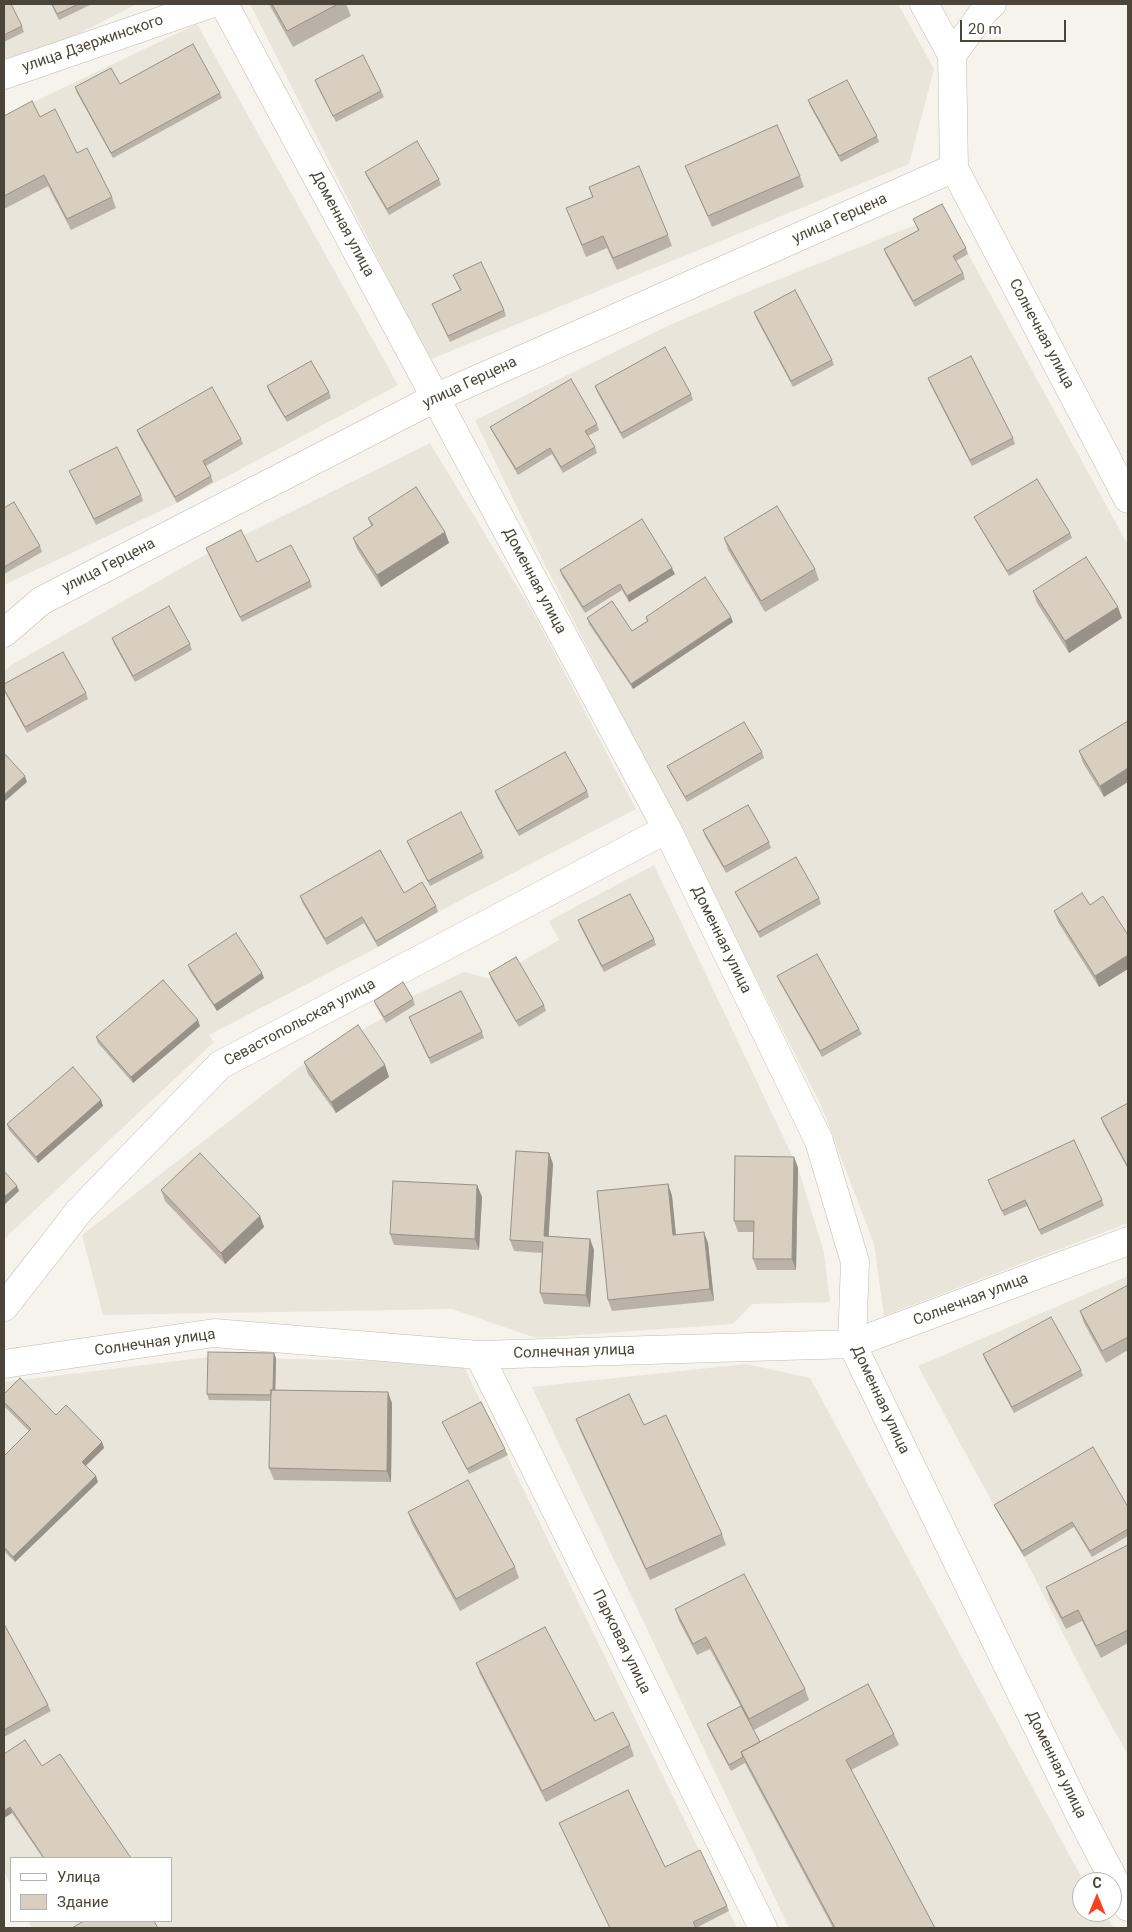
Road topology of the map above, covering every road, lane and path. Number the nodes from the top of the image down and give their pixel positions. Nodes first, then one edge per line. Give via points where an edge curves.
1 (210, 4) edge
2 (224, 4) edge
3 (924, 4) edge
4 (992, 4) edge
5 (952, 55) junction
6 (4, 75) edge
7 (954, 168) junction
8 (435, 398) junction
9 (1128, 499) edge
10 (4, 632) edge
11 (667, 829) junction
12 (1128, 1241) edge
13 (4, 1307) edge
14 (852, 1344) junction
15 (479, 1355) junction
16 (4, 1364) edge
17 (1128, 1907) edge
18 (763, 1928) edge

1 - 6 street, улица Дзержинского
2 - 8 street, Доменная улица
3 - 5 street
4 - 5 street
5 - 7 street
7 - 8 street, улица Герцена
7 - 9 street, Солнечная улица
8 - 10 street, улица Герцена via 41,601
8 - 11 street, Доменная улица
11 - 13 street, Севастопольская улица via 220,1065 80,1210
11 - 14 street, Доменная улица via 819,1141 855,1262
12 - 14 street, Солнечная улица
14 - 15 street, Солнечная улица
14 - 17 street, Доменная улица
15 - 16 street, Солнечная улица via 214,1333
15 - 18 street, Парковая улица

